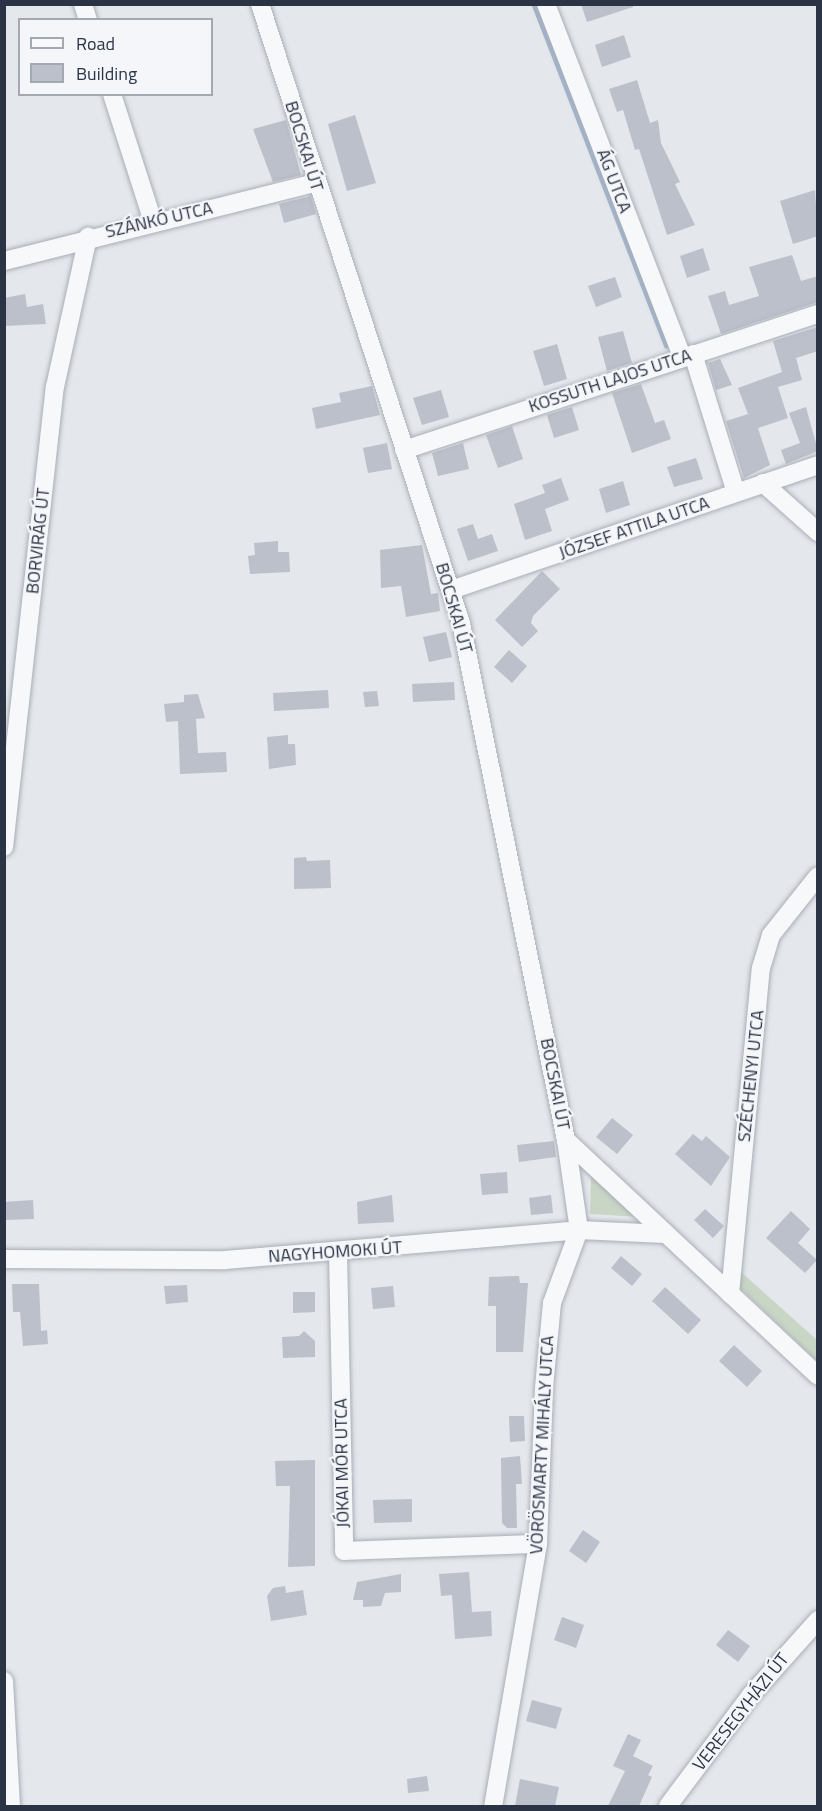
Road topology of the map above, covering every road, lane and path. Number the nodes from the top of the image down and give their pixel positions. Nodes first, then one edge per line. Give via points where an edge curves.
1 (260, 4) edge
2 (546, 4) edge
3 (113, 96) edge
4 (315, 183) junction
5 (153, 222) junction
6 (88, 237) junction
7 (4, 261) edge
8 (818, 314) edge
9 (688, 355) junction
10 (404, 450) junction
11 (818, 465) edge
12 (763, 483) junction
13 (736, 493) junction
14 (818, 532) edge
15 (451, 590) junction
16 (4, 847) edge
17 (818, 876) edge
18 (566, 1140) junction
19 (579, 1230) junction
20 (666, 1234) junction
21 (338, 1253) junction
22 (4, 1259) edge
23 (730, 1294) junction
24 (818, 1376) edge
25 (538, 1544) junction
26 (818, 1620) edge
27 (4, 1681) edge
28 (11, 1806) edge
29 (493, 1806) edge
30 (668, 1806) edge

1 - 4 street, BOCSKAI ÚT
2 - 9 street, ÁG UTCA
3 - 5 street
4 - 5 street, SZÁNKÓ UTCA
4 - 10 street, BOCSKAI ÚT
5 - 6 street, SZÁNKÓ UTCA
6 - 7 street, SZÁNKÓ UTCA
6 - 16 street, BORVIRÁG ÚT via 55,387
8 - 9 street, KOSSUTH LAJOS UTCA
9 - 10 street, KOSSUTH LAJOS UTCA
9 - 13 street, ÁG UTCA
10 - 15 street, BOCSKAI ÚT
11 - 12 street, JÓZSEF ATTILA UTCA
12 - 13 street, JÓZSEF ATTILA UTCA
12 - 14 street
13 - 15 street, JÓZSEF ATTILA UTCA
15 - 18 street, BOCSKAI ÚT via 461,623
17 - 23 street, SZÉCHENYI UTCA via 771,935 761,968
18 - 19 street, BOCSKAI ÚT
18 - 20 street
19 - 20 street, NAGYHOMOKI ÚT
19 - 21 street, NAGYHOMOKI ÚT
19 - 25 street, VÖRÖSMARTY MIHÁLY UTCA via 560,1272 548,1331
20 - 23 street
21 - 22 street, NAGYHOMOKI ÚT via 142,1261
21 - 25 street, JÓKAI MÓR UTCA via 344,1551
23 - 24 street
25 - 29 street, VÖRÖSMARTY MIHÁLY UTCA
26 - 30 street, VERESEGYHÁZI ÚT via 751,1695
27 - 28 street

